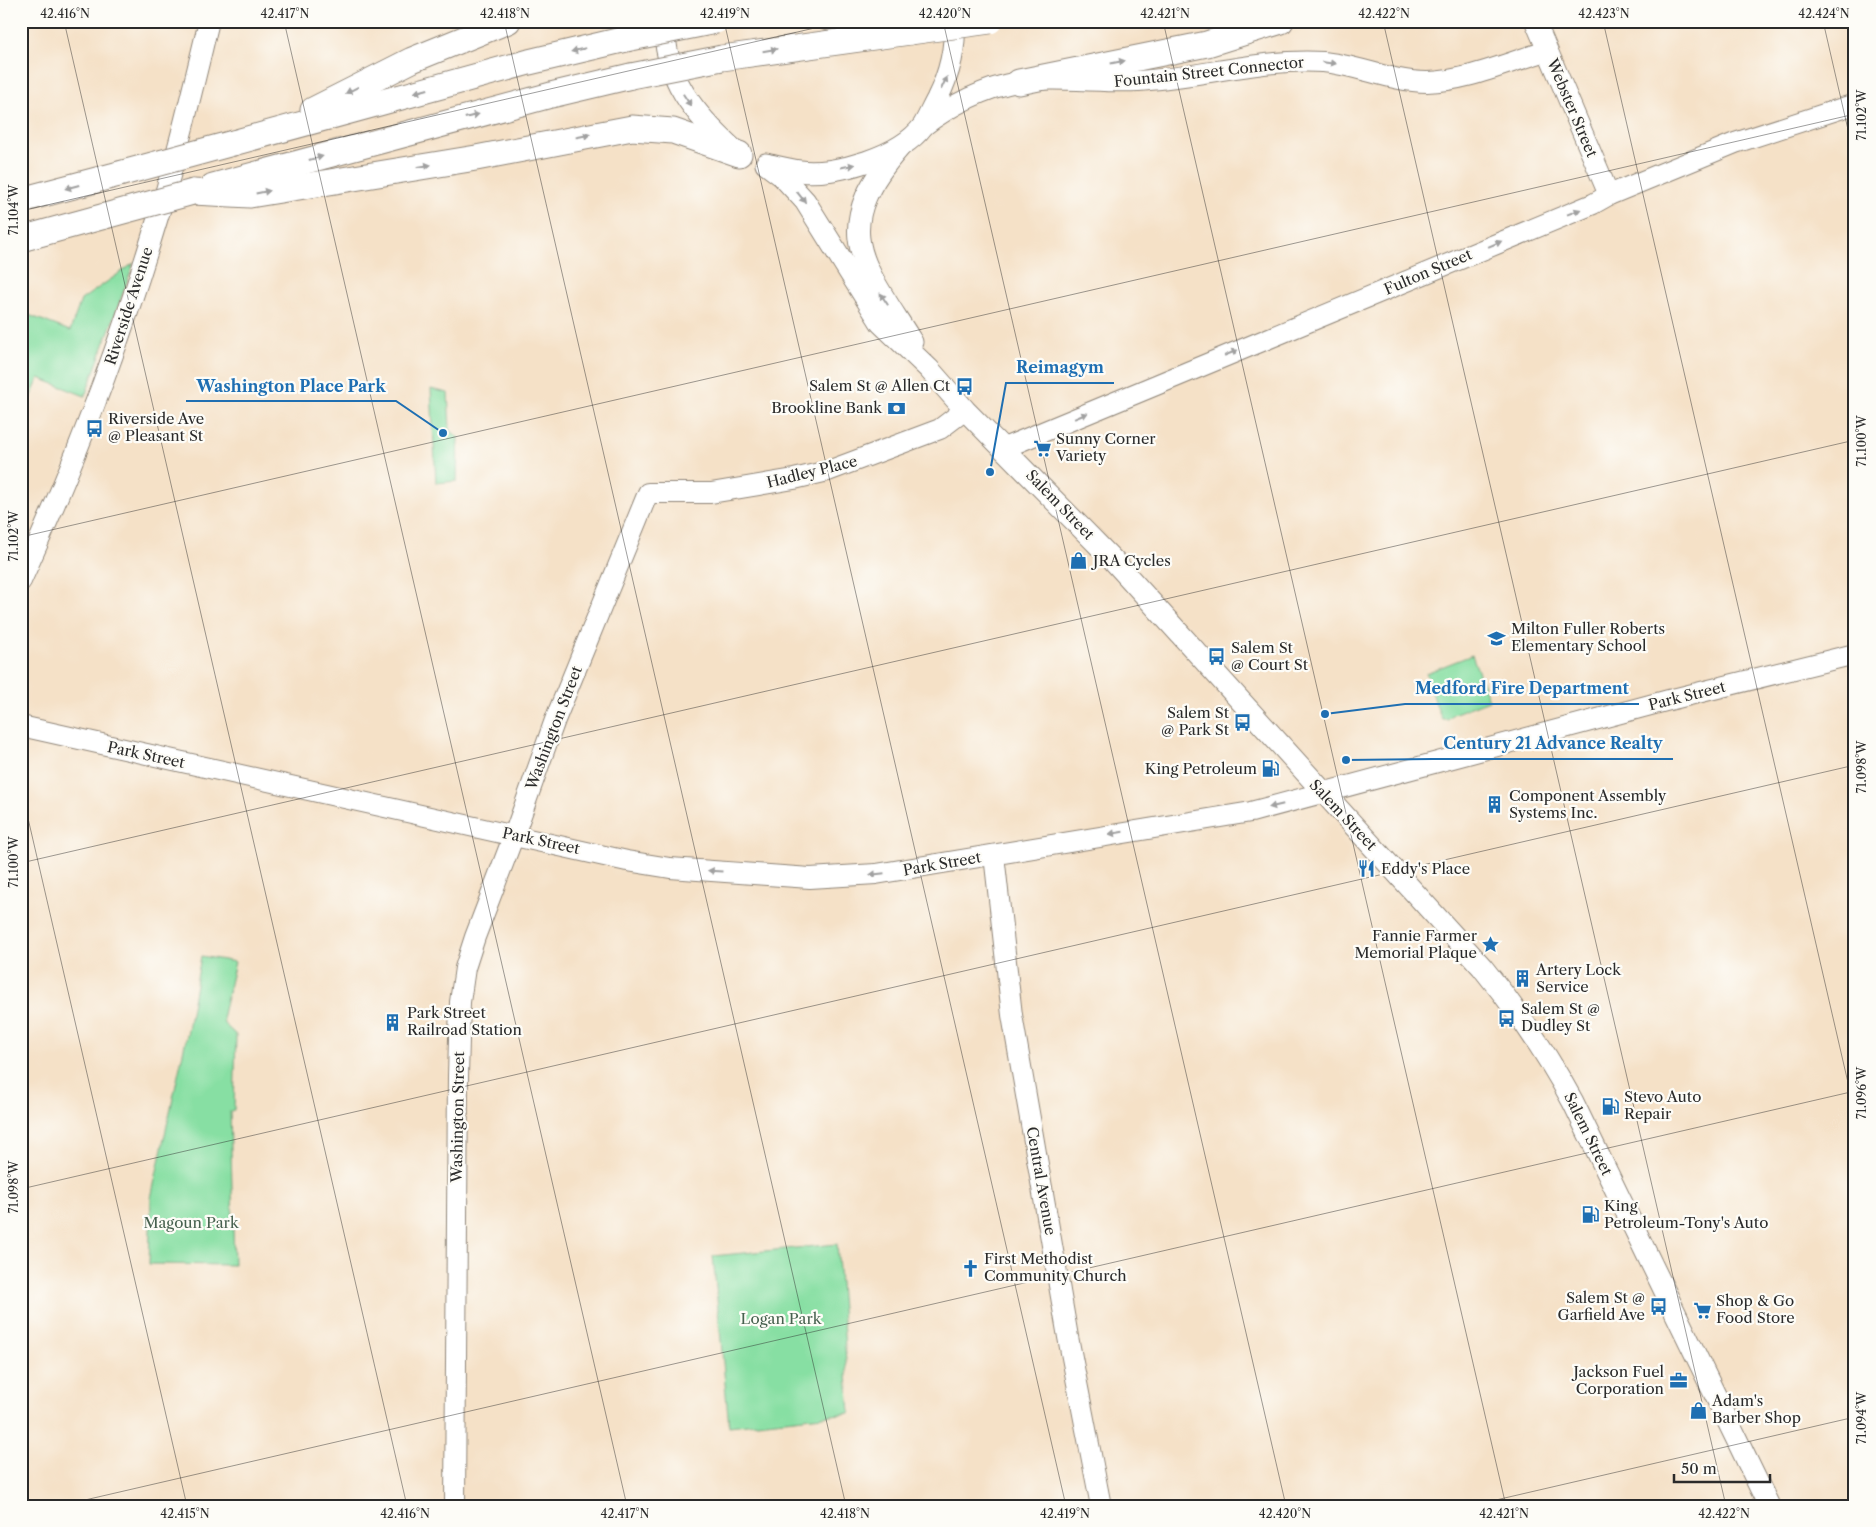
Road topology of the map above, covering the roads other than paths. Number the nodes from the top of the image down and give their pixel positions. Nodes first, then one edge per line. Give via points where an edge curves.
1 (209, 21) edge
2 (508, 21) edge
3 (665, 21) edge
4 (716, 21) edge
5 (954, 21) edge
6 (990, 21) edge
7 (1281, 21) edge
8 (1535, 21) edge
9 (1547, 51) junction
10 (1019, 82) junction
11 (1855, 104) edge
12 (922, 126) junction
13 (274, 131) junction
14 (902, 145) junction
15 (739, 154) junction
16 (766, 164) junction
17 (209, 190) junction
18 (1610, 195) junction
19 (21, 200) edge
20 (21, 239) edge
21 (929, 369) junction
22 (965, 410) junction
23 (1004, 448) junction
24 (648, 493) joint
25 (21, 581) edge
26 (1855, 654) edge
27 (21, 726) edge
28 (1323, 794) junction
29 (514, 835) junction
30 (994, 855) junction
31 (455, 1506) edge
32 (1101, 1506) edge
33 (1769, 1506) edge

1 - 25 street, Riverside Avenue via 169,180 117,344 94,410
2 -> 13 highway via 412,60
3 -> 15 main road via 667,53 682,93 700,118
4 -> 13 highway, bridge via 626,38 528,62
12 -> 5 main road via 948,75
17 -> 6 highway, bridge via 508,106 631,76 722,58
10 -> 7 highway via 1207,44
8 - 9 street, Webster Street
10 -> 9 street, Fountain Street Connector via 1140,81 1308,62 1337,64 1398,79 1426,82 1462,78
9 - 18 street, Webster Street
10 - 12 street, Fountain Street Connector via 979,93
11 - 18 street, Fulton Street via 1739,142
12 - 14 main road
13 -> 19 highway, bridge
16 -> 14 main road via 801,172 830,170 859,164
21 -> 14 main road, Salem Street via 876,285 860,247 860,208 877,176
15 - 16 main road
17 -> 15 highway via 250,195 476,158 632,128 673,131
16 -> 21 main road, Salem Street via 805,201 881,323
17 - 20 highway, bridge
23 -> 18 street, Fulton Street
21 - 22 main road, Salem Street
22 - 23 main road, Salem Street
22 - 24 street, Hadley Place via 940,429 828,471 711,493
23 - 28 main road, Salem Street via 1112,559
24 - 29 street, Washington Street via 555,720
26 - 28 street, Park Street via 1668,700
27 - 29 street, Park Street
28 -> 30 street, Park Street via 1251,812
28 - 33 main road, Salem Street via 1482,967 1541,1044 1595,1147
30 -> 29 street, Park Street via 876,874 810,878 670,868
29 - 31 street, Washington Street via 475,937 460,1002
30 - 32 street, Central Avenue via 1012,1015

